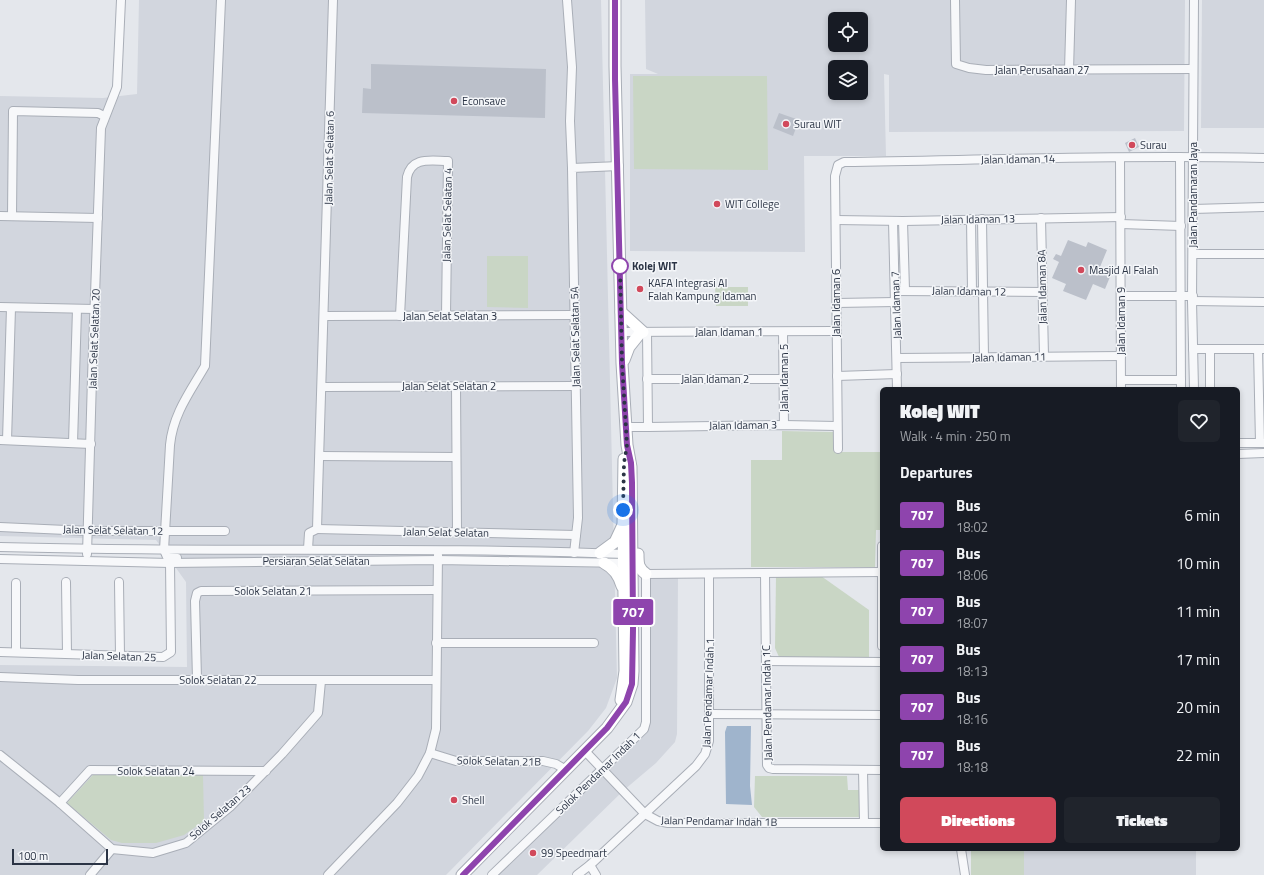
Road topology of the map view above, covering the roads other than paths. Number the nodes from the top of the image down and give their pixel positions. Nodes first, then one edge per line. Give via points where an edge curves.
1 (121, 0) edge
2 (221, 0) edge
3 (333, 0) edge
4 (567, 0) edge
5 (615, 0) edge
6 (955, 0) edge
7 (1071, 0) edge
8 (1194, 0) edge
9 (1193, 69) junction
10 (1069, 70) junction
11 (104, 116) junction
12 (1180, 157) junction
13 (1193, 157) junction
14 (1120, 158) junction
15 (1264, 158) edge
16 (844, 162) joint
17 (619, 166) junction
18 (572, 168) junction
19 (1264, 207) edge
20 (1193, 208) junction
21 (0, 216) edge
22 (12, 216) junction
23 (98, 218) junction
24 (1041, 218) junction
25 (971, 219) junction
26 (982, 219) junction
27 (836, 220) junction
28 (892, 221) junction
29 (903, 221) junction
30 (1121, 221) junction
31 (1181, 226) junction
32 (1193, 254) junction
33 (1264, 254) edge
34 (905, 290) junction
35 (896, 291) junction
36 (972, 291) junction
37 (983, 292) junction
38 (1043, 292) junction
39 (1121, 296) junction
40 (1180, 296) junction
41 (1193, 298) junction
42 (895, 302) junction
43 (1264, 302) edge
44 (837, 303) junction
45 (0, 307) edge
46 (11, 308) junction
47 (94, 309) junction
48 (77, 310) junction
49 (621, 312) junction
50 (575, 315) junction
51 (325, 316) junction
52 (400, 316) junction
53 (446, 316) junction
54 (836, 331) junction
55 (621, 332) junction
56 (644, 332) junction
57 (783, 332) junction
58 (1193, 349) junction
59 (1210, 349) junction
60 (1261, 349) edge
61 (1044, 356) junction
62 (1121, 356) junction
63 (984, 357) junction
64 (897, 358) junction
65 (622, 363) junction
66 (897, 374) junction
67 (837, 376) junction
68 (647, 379) junction
69 (784, 379) junction
70 (1121, 380) junction
71 (1181, 380) junction
72 (456, 386) junction
73 (576, 386) junction
74 (323, 387) junction
75 (897, 387) edge
76 (1121, 387) edge
77 (1181, 387) edge
78 (1194, 387) edge
79 (1210, 387) edge
80 (784, 425) junction
81 (837, 426) junction
82 (626, 427) junction
83 (648, 427) junction
84 (3, 440) edge
85 (73, 443) junction
86 (1240, 443) edge
87 (1262, 443) edge
88 (91, 444) junction
89 (838, 449) dead end
90 (1264, 453) edge
91 (1240, 454) edge
92 (320, 456) junction
93 (456, 458) junction
94 (628, 525) junction
95 (0, 527) edge
96 (316, 529) junction
97 (88, 531) junction
98 (166, 531) junction
99 (225, 531) dead end
100 (457, 532) junction
101 (576, 535) junction
102 (0, 547) edge
103 (308, 549) junction
104 (88, 550) junction
105 (164, 550) junction
106 (438, 550) junction
107 (574, 553) junction
108 (602, 558) junction
109 (0, 559) edge
110 (628, 559) junction
111 (438, 560) junction
112 (87, 562) junction
113 (197, 562) junction
114 (170, 563) junction
115 (880, 572) edge
116 (765, 573) junction
117 (646, 574) junction
118 (709, 575) junction
119 (66, 582) dead end
120 (119, 582) dead end
121 (16, 583) dead end
122 (437, 590) junction
123 (625, 594) junction
124 (436, 643) junction
125 (594, 643) dead end
126 (0, 652) edge
127 (16, 652) junction
128 (68, 654) junction
129 (120, 656) junction
130 (766, 661) junction
131 (880, 662) edge
132 (0, 677) edge
133 (197, 679) junction
134 (436, 680) junction
135 (321, 681) junction
136 (618, 712) junction
137 (709, 714) junction
138 (766, 714) junction
139 (880, 715) edge
140 (585, 751) junction
141 (430, 753) junction
142 (0, 755) edge
143 (602, 769) junction
144 (566, 770) junction
145 (864, 770) junction
146 (880, 770) edge
147 (266, 771) junction
148 (60, 803) junction
149 (645, 814) junction
150 (864, 823) junction
151 (880, 823) edge
152 (112, 849) junction
153 (961, 851) edge
154 (590, 865) junction
155 (90, 875) edge
156 (328, 875) edge
157 (462, 875) edge
158 (492, 875) edge
159 (577, 875) edge
160 (596, 875) edge
161 (964, 875) edge

1 - 11 street, Jalan Selat Selatan 20 via 117,87
2 - 98 street via 205,366 177,414 171,432
3 - 51 street, Jalan Selat Selatan 6
4 - 18 street, Jalan Selat Selatan 5A via 572,67
5 - 17 main road
6 - 10 street, Jalan Perusahaan 27 via 956,64 986,70
7 - 10 street
8 - 9 street, Jalan Pandamaran Jaya
9 - 10 street, Jalan Perusahaan 27
9 - 13 street, Jalan Pandamaran Jaya
11 - 22 street via 98,113 13,111
11 - 23 street, Jalan Selat Selatan 20 via 101,128
12 - 13 street, Jalan Idaman 14
12 - 14 street, Jalan Idaman 14
12 - 31 street, Jalan Pandamaran Jaya
13 - 15 street, Jalan Idaman 14
13 - 20 street, Jalan Pandamaran Jaya
14 - 16 street, Jalan Idaman 14
14 - 30 street, Jalan Idaman 9
16 - 27 street, Jalan Idaman 6 via 836,169
17 - 18 street
17 - 49 main road
18 - 50 street, Jalan Selat Selatan 5A
19 - 20 street
20 - 32 street, Jalan Pandamaran Jaya
21 - 22 street
22 - 23 street
23 - 47 street, Jalan Selat Selatan 20
24 - 26 street, Jalan Idaman 13
24 - 30 street, Jalan Idaman 13
24 - 38 street, Jalan Idaman 8A
25 - 26 street, Jalan Idaman 13
25 - 29 street, Jalan Idaman 13
25 - 36 street
26 - 37 street
27 - 28 street, Jalan Idaman 13
27 - 44 street, Jalan Idaman 6
28 - 29 street, Jalan Idaman 13
28 - 35 street, Jalan Idaman 7
29 - 34 street, Jalan Idaman 7
30 - 31 street, Jalan Idaman 13
30 - 39 street, Jalan Idaman 9
31 - 40 street, Jalan Pandamaran Jaya
32 - 33 street
32 - 41 street, Jalan Pandamaran Jaya
34 - 35 street, Jalan Idaman 12
34 - 36 street, Jalan Idaman 12
35 - 42 street, Jalan Idaman 7
36 - 37 street, Jalan Idaman 12
37 - 38 street, Jalan Idaman 12
37 - 63 street
38 - 61 street, Jalan Idaman 8A
39 - 40 street
39 - 62 street, Jalan Idaman 9
40 - 41 street
40 - 71 street, Jalan Pandamaran Jaya
41 - 43 street
41 - 58 street, Jalan Pandamaran Jaya
42 - 44 street
42 - 64 street, Jalan Idaman 7
44 - 54 street, Jalan Idaman 6
45 - 46 street
46 - 48 street
46 - 84 street
47 - 48 street
47 - 88 street, Jalan Selat Selatan 20
48 - 85 street
49 - 55 main road
49 - 56 main road
50 - 53 street, Jalan Selat Selatan 3
50 - 73 street, Jalan Selat Selatan 5A
51 - 52 street, Jalan Selat Selatan 3
51 - 74 street, Jalan Selat Selatan 6
52 - 53 street, Jalan Selat Selatan 3
52 - 53 street, Jalan Selat Selatan 4 via 409,169 417,162 448,161
54 - 57 street, Jalan Idaman 1
54 - 67 street, Jalan Idaman 6
55 - 56 street, Jalan Idaman 1
55 - 65 main road
56 - 57 street, Jalan Idaman 1
56 - 65 main road via 629,348
56 - 68 street
57 - 69 street, Jalan Idaman 5
58 - 59 street
58 - 78 street, Jalan Pandamaran Jaya
59 - 60 street
59 - 79 street
60 - 87 street
61 - 62 street, Jalan Idaman 11
61 - 63 street, Jalan Idaman 11
62 - 70 street, Jalan Idaman 9
63 - 64 street, Jalan Idaman 11
64 - 66 street, Jalan Idaman 7
65 - 82 main road
66 - 67 street
66 - 75 street, Jalan Idaman 7
67 - 81 street, Jalan Idaman 6
68 - 69 street, Jalan Idaman 2
68 - 83 street
69 - 80 street, Jalan Idaman 5
70 - 71 street
70 - 76 street, Jalan Idaman 9
71 - 77 street, Jalan Pandamaran Jaya
72 - 73 street, Jalan Selat Selatan 2
72 - 74 street, Jalan Selat Selatan 2
72 - 93 street
73 - 101 street, Jalan Selat Selatan 5A
74 - 92 street, Jalan Selat Selatan 6
80 - 81 street, Jalan Idaman 3
80 - 83 street, Jalan Idaman 3
81 - 89 street, Jalan Idaman 6
82 - 83 street, Jalan Idaman 3
82 - 94 main road via 631,463
84 - 85 street
85 - 88 street
86 - 87 street
88 - 97 street, Jalan Selat Selatan 20
90 - 91 street
92 - 93 street
92 - 96 street, Jalan Selat Selatan 6
93 - 100 street
94 - 108 main road
94 - 110 main road
94 - 117 main road via 637,542 638,565
95 - 97 street, Jalan Selat Selatan 12
96 - 100 street, Jalan Selat Selatan
96 - 103 street via 310,533
97 - 98 street, Jalan Selat Selatan 12
97 - 104 street, Jalan Selat Selatan 20
98 - 99 street, Jalan Selat Selatan 12
98 - 105 street
100 - 101 street, Jalan Selat Selatan
101 - 107 street, Jalan Selat Selatan 5A
102 - 104 street, Persiaran Selat Selatan
103 - 105 street, Persiaran Selat Selatan
103 - 106 street, Persiaran Selat Selatan
104 - 105 street, Persiaran Selat Selatan
104 - 112 street, Jalan Selat Selatan 20
105 - 113 street via 165,555 170,558
106 - 107 street, Persiaran Selat Selatan
106 - 111 street
107 - 108 street, Persiaran Selat Selatan
108 - 110 street, Persiaran Selat Selatan
108 - 111 street, Persiaran Selat Selatan
108 - 123 main road via 616,573
109 - 112 street, Persiaran Selat Selatan
110 - 123 main road
110 - 136 main road via 633,671 626,702
111 - 113 street, Persiaran Selat Selatan
111 - 122 street
112 - 114 street, Persiaran Selat Selatan
113 - 114 street, Persiaran Selat Selatan
114 - 129 street, Jalan Selatan 25 via 171,652 162,657
115 - 116 street
116 - 118 street
116 - 130 street, Jalan Pendamar Indah 1C
117 - 118 street
117 - 143 street, Solok Pendamar Indah 1 via 646,722 644,729
118 - 137 street, Jalan Pendamar Indah 1
119 - 128 street
120 - 129 street
121 - 127 street
122 - 124 street
122 - 133 street, Solok Selatan 21 via 201,591 197,593 195,600
123 - 136 main road via 624,680
124 - 125 street
124 - 134 street
126 - 127 street, Jalan Selatan 25
127 - 128 street, Jalan Selatan 25
128 - 129 street, Jalan Selatan 25
130 - 131 street
130 - 138 street, Jalan Pendamar Indah 1C
132 - 133 street, Solok Selatan 22 via 78,680
133 - 135 street, Solok Selatan 22
134 - 135 street, Solok Selatan 22
134 - 141 street via 436,729
135 - 147 street, Solok Selatan 23 via 318,713
136 - 140 main road
137 - 138 street
137 - 149 street, Jalan Pendamar Indah 1 via 709,741 706,754
138 - 139 street
138 - 145 street, Jalan Pendamar Indah 1C via 769,768
140 - 143 street, Jalan Pendamar Indah 1B
140 - 144 main road
141 - 144 street, Solok Selatan 21B via 456,761 543,761
141 - 156 street via 418,776 397,803
142 - 148 street
143 - 149 street, Jalan Pendamar Indah 1B
143 - 158 street, Solok Pendamar Indah 1
144 - 157 main road
145 - 146 street, Jalan Pendamar Indah 1C
145 - 150 street
147 - 148 street, Solok Selatan 24 via 90,770
147 - 152 street, Solok Selatan 23 via 230,807 186,843 153,853
148 - 152 street
149 - 150 street, Jalan Pendamar Indah 1B via 668,823
149 - 154 street, Jalan Pendamar Indah 1
150 - 151 street, Jalan Pendamar Indah 1B
152 - 155 street
153 - 161 street
154 - 159 street, Jalan Pendamar Indah 1
154 - 160 street

